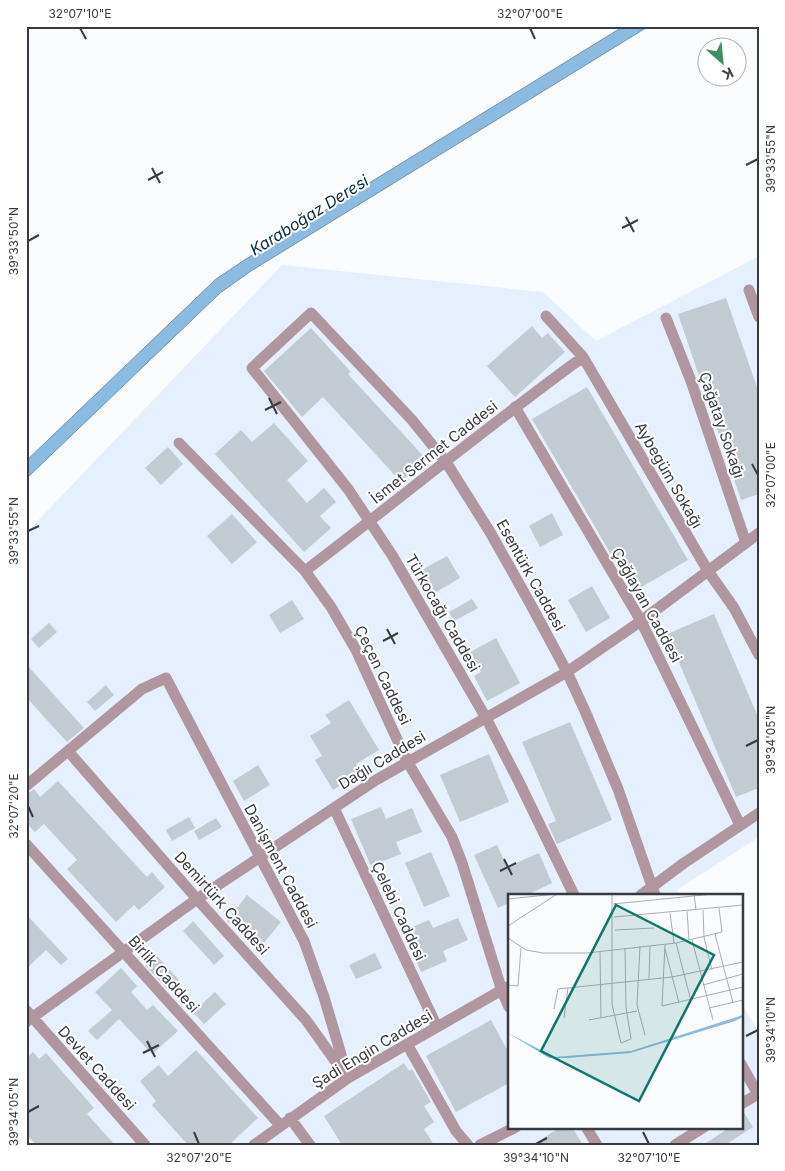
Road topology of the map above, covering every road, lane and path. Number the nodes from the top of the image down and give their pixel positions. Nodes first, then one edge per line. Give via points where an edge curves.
1 (749, 290) dead end
2 (546, 316) dead end
3 (759, 317) edge
4 (666, 318) dead end
5 (583, 357) junction
6 (252, 368) joint
7 (515, 407) junction
8 (179, 443) dead end
9 (446, 462) junction
10 (370, 521) junction
11 (759, 533) edge
12 (746, 543) junction
13 (305, 571) junction
14 (708, 571) junction
15 (641, 621) junction
16 (759, 655) edge
17 (566, 672) junction
18 (486, 718) junction
19 (68, 751) junction
20 (408, 761) junction
21 (26, 786) edge
22 (334, 808) junction
23 (759, 813) edge
24 (740, 825) junction
25 (26, 844) edge
26 (259, 857) junction
27 (654, 891) edge
28 (574, 894) edge
29 (197, 899) junction
30 (124, 952) junction
31 (505, 988) edge
32 (508, 1002) edge
33 (28, 1017) edge
34 (437, 1027) junction
35 (407, 1044) junction
36 (742, 1066) edge
37 (348, 1078) junction
38 (758, 1095) edge
39 (742, 1103) edge
40 (290, 1118) junction
41 (280, 1125) junction
42 (514, 1128) edge
43 (587, 1128) edge
44 (702, 1128) edge
45 (145, 1145) edge
46 (254, 1145) edge
47 (310, 1145) edge
48 (468, 1145) edge
49 (480, 1145) edge
50 (597, 1145) edge
51 (676, 1145) edge

1 - 3 street
2 - 5 street, Aybegüm Sokağı
4 - 12 street, Çağatay Sokağı
5 - 7 street, İsmet Sermet Caddesi
5 - 14 street, Aybegüm Sokağı
6 - 9 street, Esentürk Caddesi via 311,313 412,420
6 - 10 street, Türkocağı Caddesi via 326,458
7 - 9 street, İsmet Sermet Caddesi
7 - 15 street, Çağlayan Caddesi
8 - 13 street, Çeçen Caddesi
9 - 10 street, İsmet Sermet Caddesi
9 - 17 street, Esentürk Caddesi via 490,532
10 - 13 street, İsmet Sermet Caddesi
10 - 18 street, Türkocağı Caddesi
11 - 12 street, Dağlı Caddesi
12 - 14 street, Dağlı Caddesi
13 - 20 street, Çeçen Caddesi via 356,650
14 - 15 street, Dağlı Caddesi
14 - 16 street, Aybegüm Sokağı via 734,608
15 - 17 street, Dağlı Caddesi
15 - 24 street, Çağlayan Caddesi
17 - 18 street, Dağlı Caddesi
17 - 27 street, Esentürk Caddesi via 618,789
18 - 20 street, Dağlı Caddesi
18 - 28 street, Türkocağı Caddesi
19 - 21 street
19 - 26 street, Danişment Caddesi via 142,689 166,678
19 - 29 street, Demirtürk Caddesi
20 - 22 street, Dağlı Caddesi
20 - 31 street, Çeçen Caddesi via 462,862
22 - 26 street, Dağlı Caddesi
22 - 34 street, Çelebi Caddesi
23 - 24 street
24 - 27 street
25 - 30 street, Birlik Caddesi
26 - 29 street, Dağlı Caddesi
26 - 37 street, Danişment Caddesi via 304,941
29 - 30 street, Dağlı Caddesi
29 - 37 street, Demirtürk Caddesi via 306,1020
30 - 33 street, Dağlı Caddesi
30 - 41 street, Birlik Caddesi
31 - 32 street, Çeçen Caddesi
31 - 34 street, Şadi Engin Caddesi
33 - 45 street, Devlet Caddesi
34 - 35 street, Şadi Engin Caddesi
35 - 37 street, Şadi Engin Caddesi
35 - 48 street via 456,1131
36 - 38 street
37 - 40 street, Şadi Engin Caddesi
38 - 39 street
40 - 41 street, Şadi Engin Caddesi
40 - 47 street
41 - 46 street, Şadi Engin Caddesi
42 - 49 street
43 - 50 street
44 - 51 street

